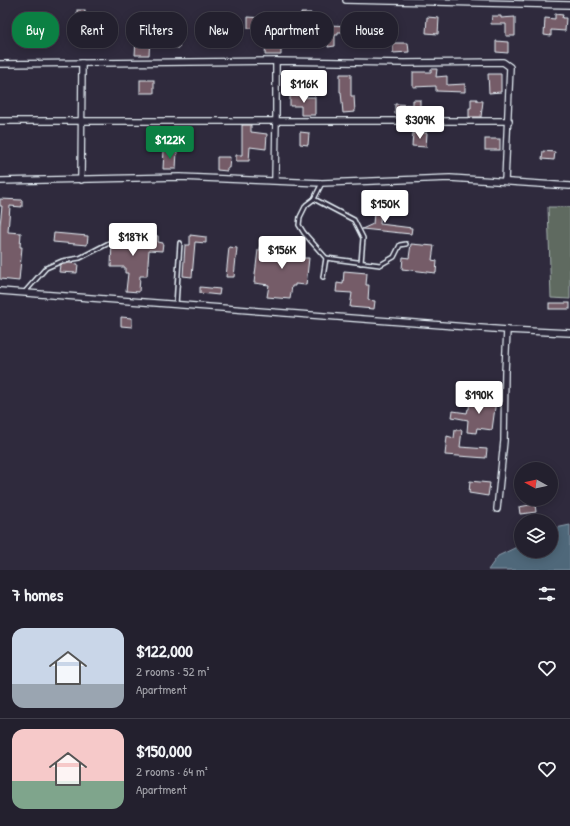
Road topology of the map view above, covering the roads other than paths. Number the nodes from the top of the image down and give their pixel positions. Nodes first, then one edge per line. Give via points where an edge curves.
1 (346, 0) edge
2 (461, 1) edge
3 (570, 5) edge
4 (276, 61) junction
5 (82, 63) junction
6 (0, 64) edge
7 (0, 120) edge
8 (82, 120) junction
9 (276, 121) junction
10 (509, 121) junction
11 (82, 180) junction
12 (275, 180) junction
13 (0, 181) edge
14 (505, 182) junction
15 (322, 183) junction
16 (570, 186) edge
17 (314, 199) junction
18 (109, 243) dead end
19 (180, 244) dead end
20 (406, 244) dead end
21 (326, 258) junction
22 (361, 262) junction
23 (323, 277) dead end
24 (0, 291) edge
25 (24, 293) junction
26 (176, 305) junction
27 (507, 330) junction
28 (570, 333) edge
29 (497, 509) dead end

1 - 2 street
2 - 3 street
4 - 5 street
4 - 9 street
4 - 10 street via 504,62 510,67
5 - 6 street
5 - 8 street
7 - 8 street
8 - 9 street
8 - 11 street
9 - 10 street
9 - 12 street
10 - 14 street
11 - 12 street via 180,177
11 - 13 street
12 - 15 street
14 - 15 street via 450,178
14 - 16 street
15 - 17 lane
17 - 21 lane via 306,205 298,224
17 - 22 lane via 354,220 363,238
18 - 25 lane via 80,258 62,261 46,268
19 - 26 lane
20 - 22 lane via 400,245 394,257 380,265
21 - 22 lane
21 - 23 lane
24 - 25 street
25 - 26 street
26 - 27 street
27 - 28 street
27 - 29 street via 504,441

